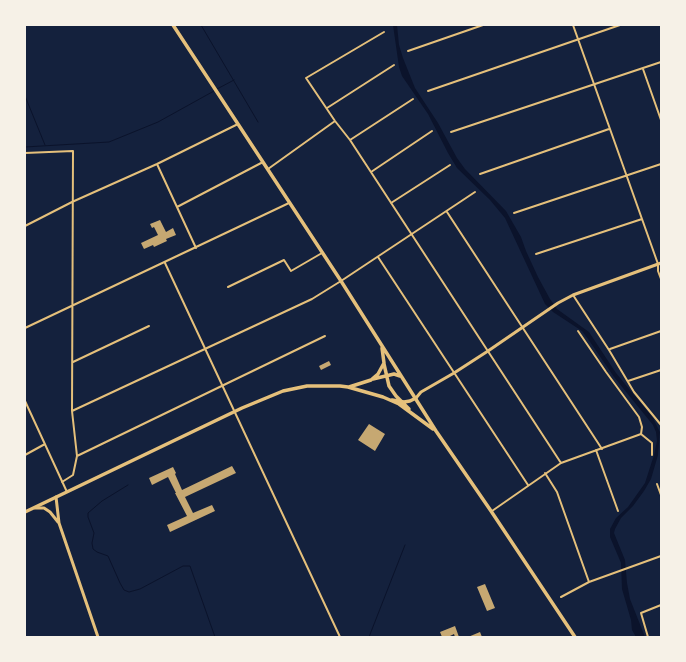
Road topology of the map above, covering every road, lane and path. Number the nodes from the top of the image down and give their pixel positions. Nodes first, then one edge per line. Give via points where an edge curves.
1 (173, 25) edge
2 (483, 25) edge
3 (573, 25) edge
4 (620, 25) edge
5 (384, 32) dead end
6 (578, 40) junction
7 (408, 51) dead end
8 (661, 62) edge
9 (394, 65) dead end
10 (643, 69) junction
11 (594, 85) junction
12 (428, 91) dead end
13 (413, 99) dead end
14 (327, 108) junction
15 (661, 120) edge
16 (335, 121) junction
17 (238, 124) junction
18 (609, 129) junction
19 (432, 131) dead end
20 (451, 132) dead end
21 (350, 140) junction
22 (25, 153) edge
23 (263, 162) junction
24 (157, 164) junction
25 (661, 164) edge
26 (450, 165) dead end
27 (268, 170) junction
28 (371, 172) junction
29 (480, 174) dead end
30 (627, 176) junction
31 (476, 192) dead end
32 (72, 202) junction
33 (289, 203) junction
34 (392, 203) junction
35 (177, 207) junction
36 (447, 212) junction
37 (514, 213) dead end
38 (642, 219) junction
39 (25, 226) edge
40 (412, 235) junction
41 (196, 248) junction
42 (322, 253) junction
43 (536, 254) dead end
44 (378, 257) junction
45 (165, 263) junction
46 (660, 263) edge
47 (661, 279) edge
48 (341, 282) junction
49 (228, 287) dead end
50 (573, 295) junction
51 (73, 306) junction
52 (149, 326) dead end
53 (25, 328) edge
54 (523, 328) junction
55 (661, 330) edge
56 (578, 331) dead end
57 (325, 336) dead end
58 (382, 345) junction
59 (205, 350) junction
60 (609, 350) junction
61 (488, 351) junction
62 (73, 362) junction
63 (384, 363) junction
64 (661, 370) edge
65 (454, 373) junction
66 (386, 376) junction
67 (401, 376) junction
68 (371, 380) junction
69 (628, 381) junction
70 (222, 386) junction
71 (348, 387) junction
72 (416, 398) junction
73 (387, 399) junction
74 (25, 401) edge
75 (401, 401) junction
76 (72, 411) junction
77 (235, 412) junction
78 (413, 414) junction
79 (661, 425) edge
80 (436, 430) junction
81 (640, 434) junction
82 (44, 444) junction
83 (602, 448) junction
84 (596, 450) junction
85 (25, 455) edge
86 (652, 455) dead end
87 (77, 456) junction
88 (561, 463) junction
89 (545, 473) junction
90 (62, 482) junction
91 (657, 484) dead end
92 (528, 485) junction
93 (67, 492) junction
94 (661, 495) edge
95 (56, 497) junction
96 (32, 508) junction
97 (491, 511) junction
98 (618, 511) dead end
99 (25, 512) edge
100 (59, 523) junction
101 (661, 556) edge
102 (588, 582) junction
103 (561, 597) dead end
104 (661, 605) edge
105 (98, 637) edge
106 (340, 637) edge
107 (575, 637) edge
108 (648, 637) edge

1 - 17 main road
2 - 7 street
3 - 6 street
4 - 6 street
5 - 14 street via 306,78
6 - 11 street
6 - 12 street
8 - 10 street
9 - 14 street
10 - 11 street
10 - 15 street
11 - 18 street
11 - 20 street
13 - 21 street
14 - 16 street
16 - 21 street
16 - 27 street
17 - 23 main road
17 - 24 street
18 - 29 street
18 - 30 street
19 - 28 street
21 - 28 street
22 - 32 street via 73,151
23 - 27 main road
23 - 35 street
24 - 32 street
24 - 35 street
25 - 30 street
26 - 34 street
27 - 33 main road
28 - 34 street
30 - 37 street
30 - 38 street
31 - 36 street
32 - 39 street
32 - 51 street
33 - 41 street
33 - 42 main road
34 - 40 street
35 - 41 street
36 - 40 street
36 - 54 street
38 - 43 street
38 - 46 street
40 - 44 street
40 - 61 street
41 - 45 street
42 - 48 main road
42 - 49 street via 291,271 284,260
44 - 48 street
44 - 65 street
45 - 51 street
45 - 59 street
46 - 47 street via 658,271
46 - 50 street
48 - 58 main road
48 - 59 street via 312,299
50 - 54 street
50 - 60 street
51 - 53 street
51 - 62 street
52 - 62 street
54 - 61 street
54 - 83 street
55 - 60 street
56 - 81 street via 639,417 642,427
57 - 70 street
58 - 63 main road
58 - 67 main road
59 - 70 street
59 - 76 street
60 - 69 street
61 - 65 street
61 - 88 street
62 - 76 street
63 - 66 main road
63 - 68 main road
64 - 69 street
65 - 72 street via 421,392
65 - 92 street
66 - 67 main road
66 - 68 main road
66 - 75 main road via 388,386
67 - 72 main road
68 - 71 main road
69 - 79 street
70 - 77 street
70 - 87 street
71 - 73 main road
71 - 77 main road via 307,386 283,391
72 - 75 main road
72 - 80 main road
73 - 75 main road
73 - 78 main road
74 - 82 street
75 - 78 main road
76 - 87 street
77 - 93 main road
77 - 106 street
78 - 80 main road
80 - 97 main road
81 - 83 street
81 - 86 street via 652,444
82 - 85 street
82 - 90 street
83 - 84 street
84 - 88 street
84 - 98 street
87 - 90 street via 73,475
88 - 89 street
89 - 92 street
89 - 102 street via 557,492
90 - 93 street
91 - 94 street
92 - 97 street
93 - 95 main road
95 - 96 main road
95 - 100 street
96 - 99 main road
96 - 100 street via 44,508
97 - 107 main road
100 - 105 street
101 - 102 street
102 - 103 street
104 - 108 street via 641,613

